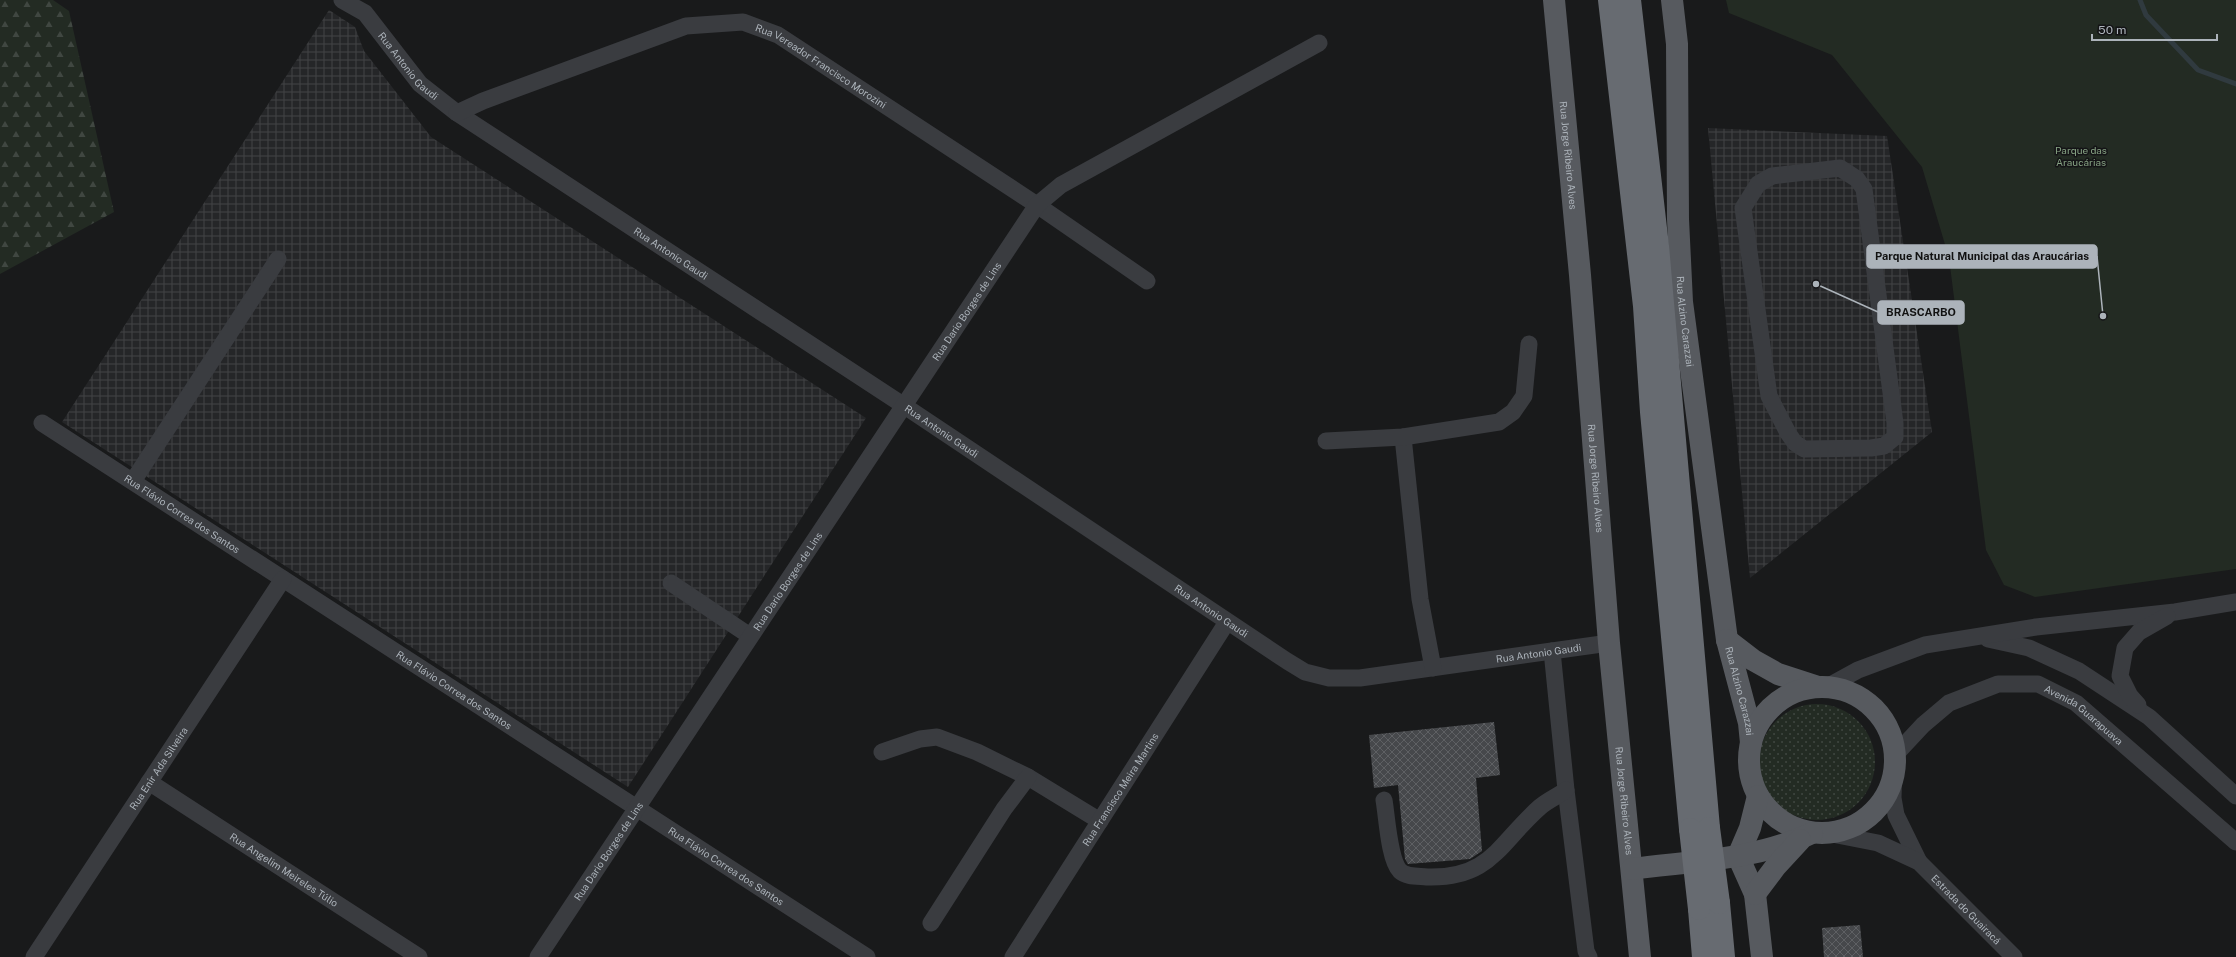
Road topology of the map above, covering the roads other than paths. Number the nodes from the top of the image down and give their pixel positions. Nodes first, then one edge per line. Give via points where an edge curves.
1 (342, 0) edge
2 (1554, 0) edge
3 (1609, 0) edge
4 (1630, 0) edge
5 (1672, 0) edge
6 (1318, 43) dead end
7 (457, 113) junction
8 (1840, 168) joint
9 (1037, 204) junction
10 (278, 259) dead end
11 (1147, 281) dead end
12 (1529, 344) dead end
13 (903, 405) junction
14 (42, 423) dead end
15 (1403, 437) junction
16 (1326, 441) dead end
17 (133, 482) junction
18 (283, 578) junction
19 (671, 583) dead end
20 (2236, 602) edge
21 (2174, 612) junction
22 (1227, 622) junction
23 (750, 636) junction
24 (1979, 637) junction
25 (1727, 640) junction
26 (1609, 643) junction
27 (1552, 651) junction
28 (1433, 668) junction
29 (1823, 687) junction
30 (2149, 717) junction
31 (1751, 743) junction
32 (882, 752) dead end
33 (1894, 761) junction
34 (1028, 777) junction
35 (149, 782) junction
36 (1566, 790) junction
37 (1758, 796) junction
38 (2236, 796) edge
39 (1384, 800) dead end
40 (636, 808) junction
41 (1100, 821) junction
42 (1700, 828) junction
43 (1813, 835) junction
44 (2236, 842) edge
45 (1738, 856) junction
46 (1919, 862) junction
47 (1632, 869) junction
48 (1755, 894) junction
49 (931, 923) dead end
50 (34, 957) edge
51 (419, 957) edge
52 (538, 957) edge
53 (867, 957) edge
54 (1013, 957) edge
55 (1589, 957) edge
56 (1640, 957) edge
57 (1703, 957) edge
58 (1724, 957) edge
59 (1762, 957) edge
60 (2014, 957) edge

1 - 7 street, Rua Antonio Gaudi via 365,13 420,84
2 - 26 main road, Rua Jorge Ribeiro Alves via 1580,275
3 - 42 highway via 1644,306 1651,412
4 - 42 highway via 1658,246
5 - 25 main road, Rua Alzino Carazzai via 1677,44 1678,219 1682,302
6 - 9 street, Rua Dario Borges de Lins via 1068,181
7 - 9 street, Rua Vereador Francisco Morozini via 686,26 743,22 778,35
7 - 13 street, Rua Antonio Gaudi
8 - 8 street via 1772,176 1758,184 1743,208 1769,396 1788,433 1804,449 1872,448 1884,446 1895,437 1864,189 1857,178
9 - 11 street, Rua Vereador Francisco Morozini
9 - 13 street, Rua Dario Borges de Lins
10 - 17 street
12 - 15 street via 1524,396 1508,416 1499,422
13 - 22 street, Rua Antonio Gaudi
13 - 23 street, Rua Dario Borges de Lins
14 - 17 street, Rua Flávio Correa dos Santos
15 - 16 street
15 - 28 street via 1420,600
17 - 18 street, Rua Flávio Correa dos Santos
18 - 35 street, Rua Enir Ada Silveira
18 - 40 street, Rua Flávio Correa dos Santos
19 - 23 street
20 - 21 street
21 - 24 street via 2036,627
21 - 30 street via 2139,632 2126,648 2120,676 2130,696
22 - 28 street, Rua Antonio Gaudi via 1305,672 1329,678 1360,678
22 - 41 street, Rua Francisco Meira Martins
23 - 40 street, Rua Dario Borges de Lins
24 - 29 street via 1924,645 1858,670
24 - 30 street via 2029,648 2079,671
25 - 29 main road, Rua Alzino Carazzai via 1753,660 1778,674
25 - 31 main road, Rua Alzino Carazzai
26 - 27 street, Rua Antonio Gaudi
26 - 47 main road, Rua Jorge Ribeiro Alves
27 - 28 street, Rua Antonio Gaudi
27 - 36 street
29 - 31 main road via 1796,692 1776,704 1760,722
29 - 33 main road, Rua Alzino Carazzai via 1847,692 1865,701 1880,716 1890,734
30 - 38 street
31 - 37 main road via 1751,779
32 - 34 street via 920,739 937,737 977,752
33 - 43 main road via 1888,791 1873,812 1852,827
33 - 44 street, Avenida Guarapuava via 1923,725 1949,703 1998,684 2038,684 2076,703
33 - 46 street, Estrada do Guairacá via 1893,798 1896,815
34 - 41 street
34 - 49 street via 1004,809
35 - 50 street, Rua Enir Ada Silveira
35 - 51 street, Rua Angelim Meireles Túlio
36 - 39 street via 1542,805 1484,864 1468,873 1443,877 1410,876 1400,872 1394,860
36 - 55 street via 1586,951
37 - 43 main road via 1772,814 1790,826
37 - 45 main road via 1750,828
40 - 52 street, Rua Dario Borges de Lins
40 - 53 street, Rua Flávio Correa dos Santos
41 - 54 street, Rua Francisco Meira Martins
42 - 57 highway, bridge via 1698,909
42 - 58 highway, bridge via 1719,903
43 - 45 main road via 1790,844
43 - 46 street, Estrada do Guairacá via 1878,843
43 - 48 main road via 1776,866
45 - 47 main road
45 - 48 main road
46 - 60 street, Estrada do Guairacá
47 - 56 main road, Rua Jorge Ribeiro Alves
48 - 59 main road

